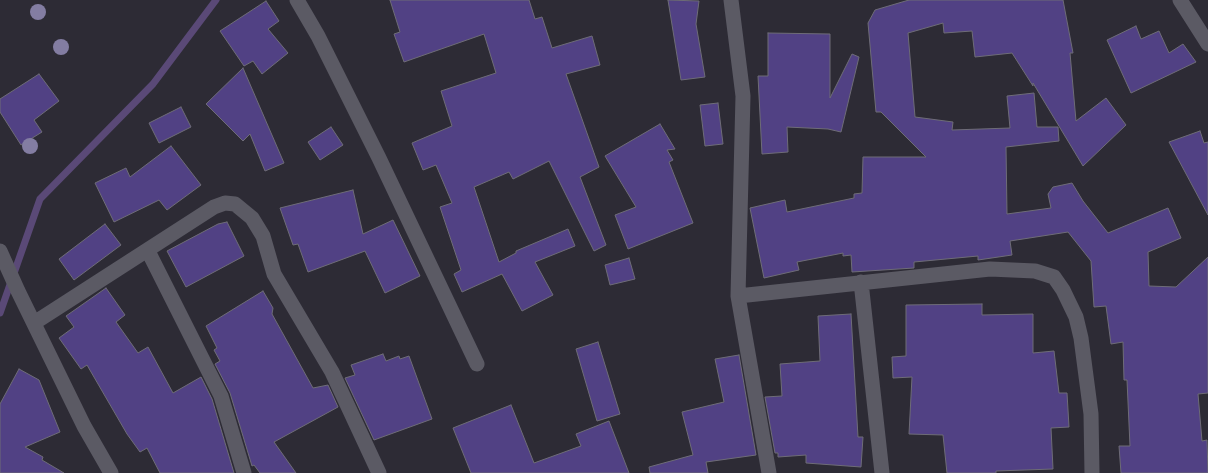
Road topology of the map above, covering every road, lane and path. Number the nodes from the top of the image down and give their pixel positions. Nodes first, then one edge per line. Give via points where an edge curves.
1 (297, 0) edge
2 (731, 0) edge
3 (1180, 0) edge
4 (1208, 44) edge
5 (148, 251) junction
6 (2, 256) edge
7 (861, 282) junction
8 (738, 296) junction
9 (31, 317) junction
10 (477, 364) dead end
11 (111, 473) edge
12 (244, 473) edge
13 (379, 473) edge
14 (769, 473) edge
15 (882, 473) edge
16 (1092, 473) edge

1 - 10 street via 318,36
2 - 8 street via 743,96
3 - 4 street
5 - 9 street
5 - 12 street via 221,396
5 - 13 street via 214,207 234,204 252,218 263,236 274,274 332,372
6 - 9 street
7 - 8 street
7 - 15 street
7 - 16 street via 990,269 1035,271 1054,277 1076,317 1081,338 1091,414
8 - 14 street
9 - 11 street via 84,426

